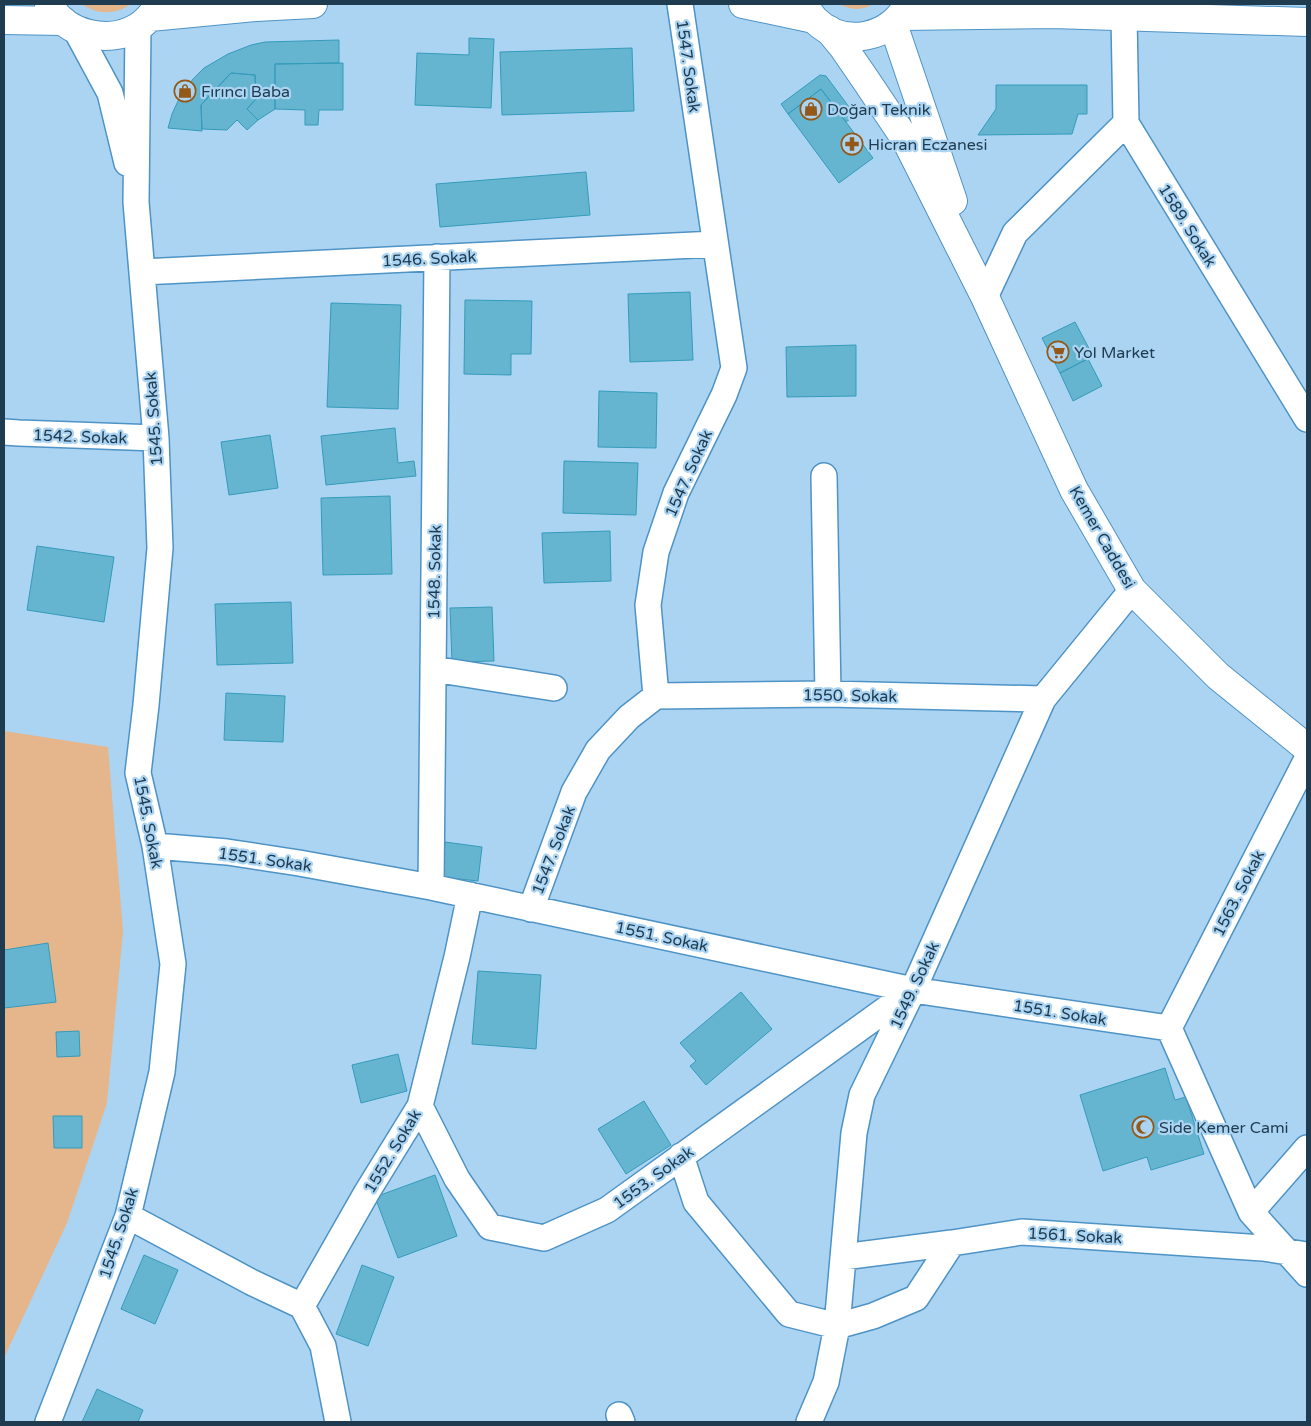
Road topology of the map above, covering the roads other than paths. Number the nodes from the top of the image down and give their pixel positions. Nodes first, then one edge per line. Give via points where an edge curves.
1 (313, 4) edge
2 (680, 4) edge
3 (743, 4) edge
4 (901, 15) edge
5 (149, 16) edge
6 (1124, 16) junction
7 (63, 18) edge
8 (816, 18) edge
9 (4, 20) edge
10 (1307, 22) edge
11 (1126, 124) junction
12 (136, 202) junction
13 (715, 244) junction
14 (437, 257) junction
15 (142, 272) junction
16 (985, 297) junction
17 (1307, 419) edge
18 (4, 432) edge
19 (156, 438) junction
20 (824, 476) dead end
21 (1132, 590) junction
22 (433, 669) junction
23 (554, 688) dead end
24 (828, 694) junction
25 (656, 696) junction
26 (1043, 699) junction
27 (1307, 748) edge
28 (1307, 759) edge
29 (155, 846) junction
30 (431, 887) junction
31 (470, 895) junction
32 (530, 909) junction
33 (913, 990) junction
34 (1169, 1028) junction
35 (420, 1106) junction
36 (1307, 1148) edge
37 (681, 1156) junction
38 (1251, 1212) junction
39 (128, 1216) junction
40 (952, 1243) junction
41 (1297, 1253) edge
42 (843, 1257) junction
43 (1307, 1274) edge
44 (302, 1306) junction
45 (837, 1326) junction
46 (48, 1422) edge
47 (338, 1422) edge
48 (809, 1422) edge

1 - 5 street
2 - 13 street, 1547. Sokak
3 - 8 street
4 - 6 street
4 - 8 street via 878,33 862,37 845,36
4 - 16 street, Kemer Caddesi
5 - 7 street via 123,34 107,36 91,35
5 - 12 street
6 - 10 street
6 - 11 street
7 - 9 street
7 - 12 street via 110,93
8 - 16 street, Kemer Caddesi via 854,63 906,140
11 - 16 street via 1014,233
11 - 17 street, 1589. Sokak
12 - 15 street, 1545. Sokak
13 - 14 street, 1546. Sokak
13 - 25 street, 1547. Sokak via 734,368 676,493 656,552 648,605
14 - 15 street, 1546. Sokak
14 - 22 street, 1548. Sokak
15 - 19 street, 1545. Sokak
16 - 21 street, Kemer Caddesi via 1074,490
18 - 19 street, 1542. Sokak
19 - 29 street, 1545. Sokak via 160,548 138,773
20 - 24 street
21 - 26 street, 1549. Sokak
21 - 27 street, Kemer Caddesi via 1218,676
22 - 23 street
22 - 30 street, 1548. Sokak
24 - 25 street, 1550. Sokak
24 - 26 street, 1550. Sokak
25 - 32 street, 1547. Sokak via 629,717 598,750 574,792
26 - 33 street, 1549. Sokak
28 - 34 street, 1563. Sokak
29 - 30 street, 1551. Sokak via 299,863
29 - 39 street, 1545. Sokak via 173,964 162,1072
30 - 31 street, 1551. Sokak
31 - 32 street, 1551. Sokak
31 - 35 street, 1552. Sokak
32 - 33 street, 1551. Sokak
33 - 34 street, 1551. Sokak
33 - 37 street, 1553. Sokak
33 - 42 street, 1549. Sokak via 862,1095 854,1133
34 - 38 street
35 - 37 street, 1553. Sokak via 457,1179 490,1227 544,1238 607,1210
35 - 44 street, 1552. Sokak
36 - 38 street
37 - 45 street via 696,1202 788,1314
38 - 41 street
39 - 44 street
39 - 46 street, 1545. Sokak
40 - 41 street, 1561. Sokak via 1022,1232
40 - 42 street, 1561. Sokak
40 - 45 street via 916,1298 873,1316
41 - 43 street
42 - 45 street, 1549. Sokak
44 - 47 street via 322,1346
45 - 48 street, 1549. Sokak via 826,1382

